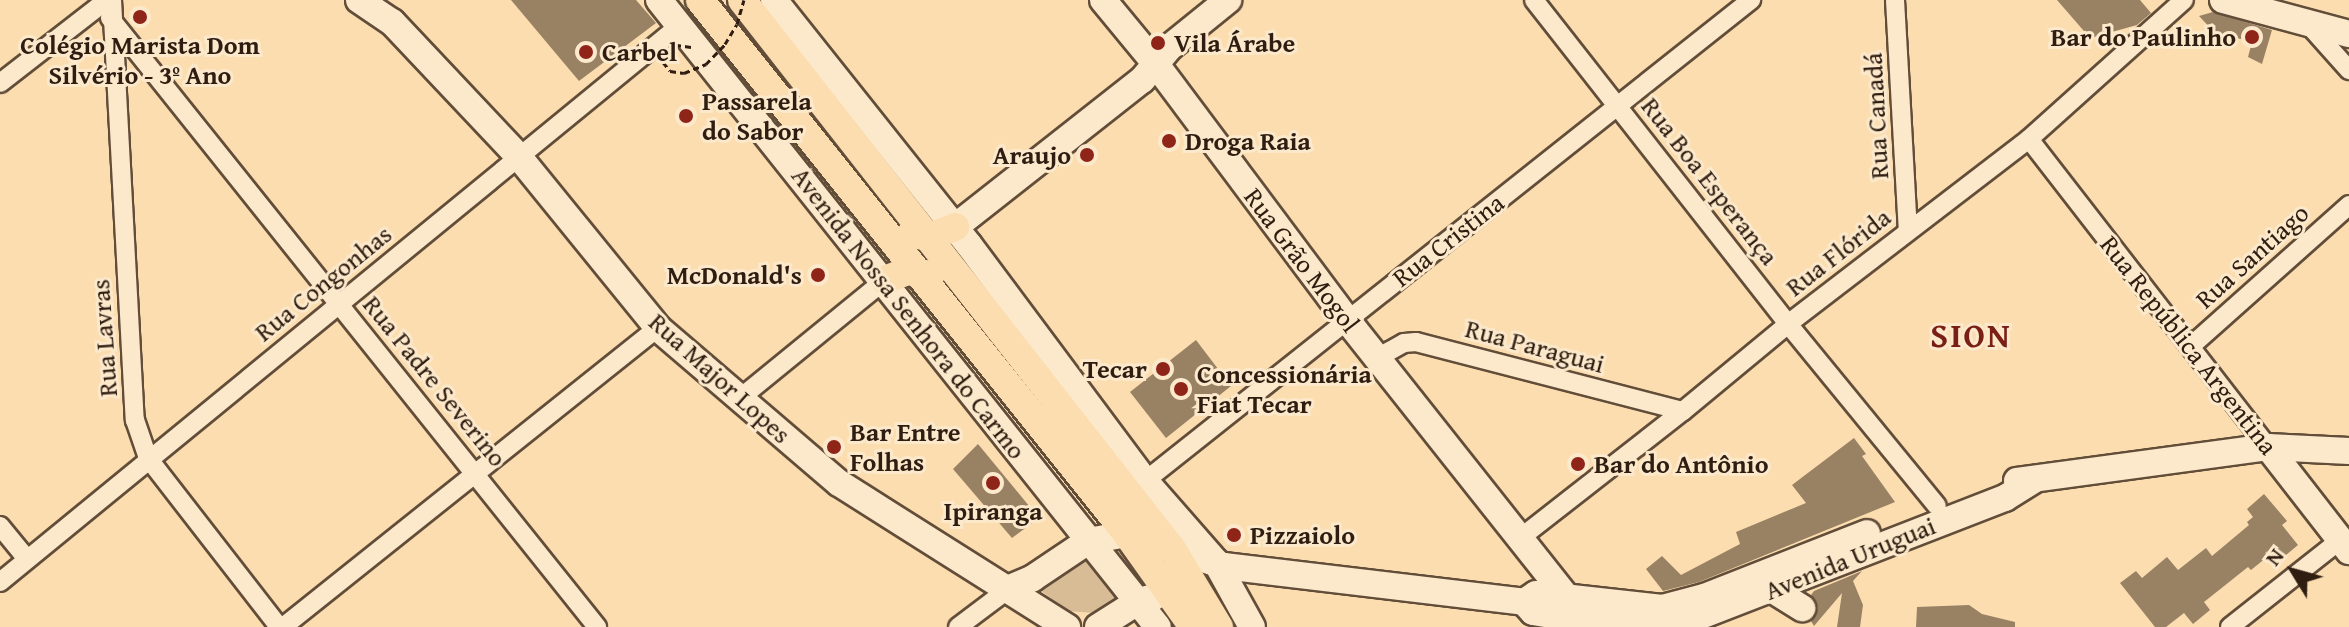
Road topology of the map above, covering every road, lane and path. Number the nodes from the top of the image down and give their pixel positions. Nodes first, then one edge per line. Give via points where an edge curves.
1 (359, 0) edge
2 (659, 0) edge
3 (700, 0) edge
4 (743, 0) edge
5 (774, 0) edge
6 (1103, 0) edge
7 (1228, 0) edge
8 (1534, 0) edge
9 (1751, 0) edge
10 (1895, 0) edge
11 (2184, 0) edge
12 (2223, 0) edge
13 (110, 6) edge
14 (2305, 21) junction
15 (2349, 34) edge
16 (685, 36) junction
17 (1155, 63) junction
18 (2349, 70) edge
19 (0, 83) edge
20 (1617, 105) junction
21 (2029, 139) junction
22 (519, 157) junction
23 (839, 172) junction
24 (2349, 205) edge
25 (1908, 230) junction
26 (942, 232) junction
27 (919, 272) junction
28 (885, 280) junction
29 (340, 303) junction
30 (1347, 320) junction
31 (1788, 324) junction
32 (658, 328) junction
33 (1010, 342) junction
34 (2191, 346) junction
35 (1377, 358) junction
36 (739, 399) junction
37 (1683, 411) junction
38 (2268, 447) junction
39 (2349, 451) edge
40 (148, 458) junction
41 (475, 472) junction
42 (2034, 480) junction
43 (1145, 481) junction
44 (1937, 506) junction
45 (0, 526) edge
46 (1127, 534) junction
47 (1088, 541) junction
48 (2345, 546) edge
49 (1526, 548) junction
50 (1172, 549) junction
51 (27, 559) junction
52 (1216, 562) junction
53 (1266, 569) junction
54 (1807, 578) junction
55 (1751, 579) junction
56 (0, 582) edge
57 (1180, 586) junction
58 (1776, 589) junction
59 (1025, 590) junction
60 (1233, 597) junction
61 (1567, 597) junction
62 (1530, 598) junction
63 (1139, 601) junction
64 (1804, 618) edge
65 (1588, 624) edge
66 (281, 627) edge
67 (597, 627) edge
68 (958, 627) edge
69 (1067, 627) edge
70 (1098, 627) edge
71 (1158, 627) edge
72 (1193, 627) edge
73 (1219, 627) edge
74 (1252, 627) edge
75 (2230, 627) edge

1 - 22 street, Rua Major Lopes via 392,22
2 - 16 street, Avenida Nossa Senhora do Carmo
3 - 23 main road, Avenida Nossa Senhora do Carmo
4 - 16 path, bridge via 737,24 706,64 684,73 670,71 663,62 667,52
4 - 26 main road, Avenida Nossa Senhora do Carmo
5 - 26 street, Avenida Nossa Senhora do Carmo
6 - 17 street, Rua Grão Mogol
7 - 17 street
8 - 20 street, Rua Boa Esperança
9 - 20 street, Rua Cristina
10 - 25 street, Rua Canadá
11 - 21 street, Rua Flórida
12 - 14 street
13 - 19 street
13 - 29 street, Rua Padre Severino
13 - 40 street, Rua Lavras via 135,420
14 - 15 street
14 - 18 street
16 - 22 street, Rua Congonhas
16 - 28 street, Avenida Nossa Senhora do Carmo
17 - 26 street via 1142,80
17 - 30 street, Rua Grão Mogol
20 - 30 street, Rua Cristina
20 - 31 street, Rua Boa Esperança
21 - 25 street, Rua Flórida
21 - 34 street, Rua República Argentina
22 - 29 street, Rua Congonhas
22 - 32 street, Rua Major Lopes
23 - 26 main road via 870,193 897,226 915,236
23 - 27 main road, Avenida Nossa Senhora do Carmo
24 - 34 street, Rua Santiago
25 - 31 street, Rua Flórida
26 - 33 main road, Avenida Nossa Senhora do Carmo
26 - 43 street, Avenida Nossa Senhora do Carmo
27 - 28 main road
27 - 33 main road via 943,282 982,323
27 - 46 main road, Avenida Nossa Senhora do Carmo
28 - 36 street
28 - 47 street, Avenida Nossa Senhora do Carmo
29 - 40 street, Rua Congonhas
29 - 41 street, Rua Padre Severino
30 - 35 street, Rua Grão Mogol
30 - 43 street, Rua Cristina
31 - 37 street, Rua Flórida
31 - 44 street, Rua Boa Esperança
32 - 36 street, Rua Major Lopes
32 - 41 street
33 - 50 main road, Avenida Nossa Senhora do Carmo
34 - 38 street, Rua República Argentina
35 - 37 street, Rua Paraguai via 1416,342
35 - 49 street, Rua Grão Mogol
36 - 59 street, Rua Major Lopes via 839,483
37 - 49 street, Rua Flórida
38 - 39 street, Avenida Uruguai
38 - 42 street, Avenida Uruguai
38 - 48 street, Rua República Argentina
40 - 51 street, Rua Congonhas
40 - 66 street, Rua Lavras
41 - 66 street
41 - 67 street, Rua Padre Severino
42 - 44 street, Avenida Uruguai via 2001,481
42 - 54 street, Avenida Uruguai via 2005,498
43 - 52 street, Avenida Nossa Senhora do Carmo
44 - 55 street, Avenida Uruguai
45 - 51 street
46 - 47 street
46 - 50 street, Avenida Uruguai
46 - 57 main road, Avenida Nossa Senhora do Carmo
47 - 59 street
47 - 63 street, Avenida Nossa Senhora do Carmo
48 - 75 street
49 - 61 street, Rua Grão Mogol
49 - 62 street via 1539,581
50 - 52 street, Avenida Uruguai
50 - 57 main road, Avenida Nossa Senhora do Carmo
51 - 56 street, Rua Congonhas
52 - 53 street, Avenida Uruguai
52 - 57 street
52 - 60 street, Avenida Nossa Senhora do Carmo
53 - 60 street via 1235,583
53 - 62 street, Avenida Uruguai
54 - 58 street, Avenida Uruguai
54 - 64 street
55 - 58 street
55 - 61 street, Avenida Uruguai via 1662,608
57 - 63 street
57 - 72 main road, Avenida Nossa Senhora do Carmo
57 - 73 main road, Avenida Nossa Senhora do Carmo
58 - 64 street
58 - 65 street, Avenida Uruguai via 1675,626
59 - 68 street
59 - 69 street, Rua Major Lopes
60 - 74 street, Avenida Nossa Senhora do Carmo
61 - 62 street, Avenida Uruguai
61 - 65 street, Rua Grão Mogol
62 - 65 street, Avenida Uruguai via 1533,612
63 - 70 street
63 - 71 street, Avenida Nossa Senhora do Carmo

